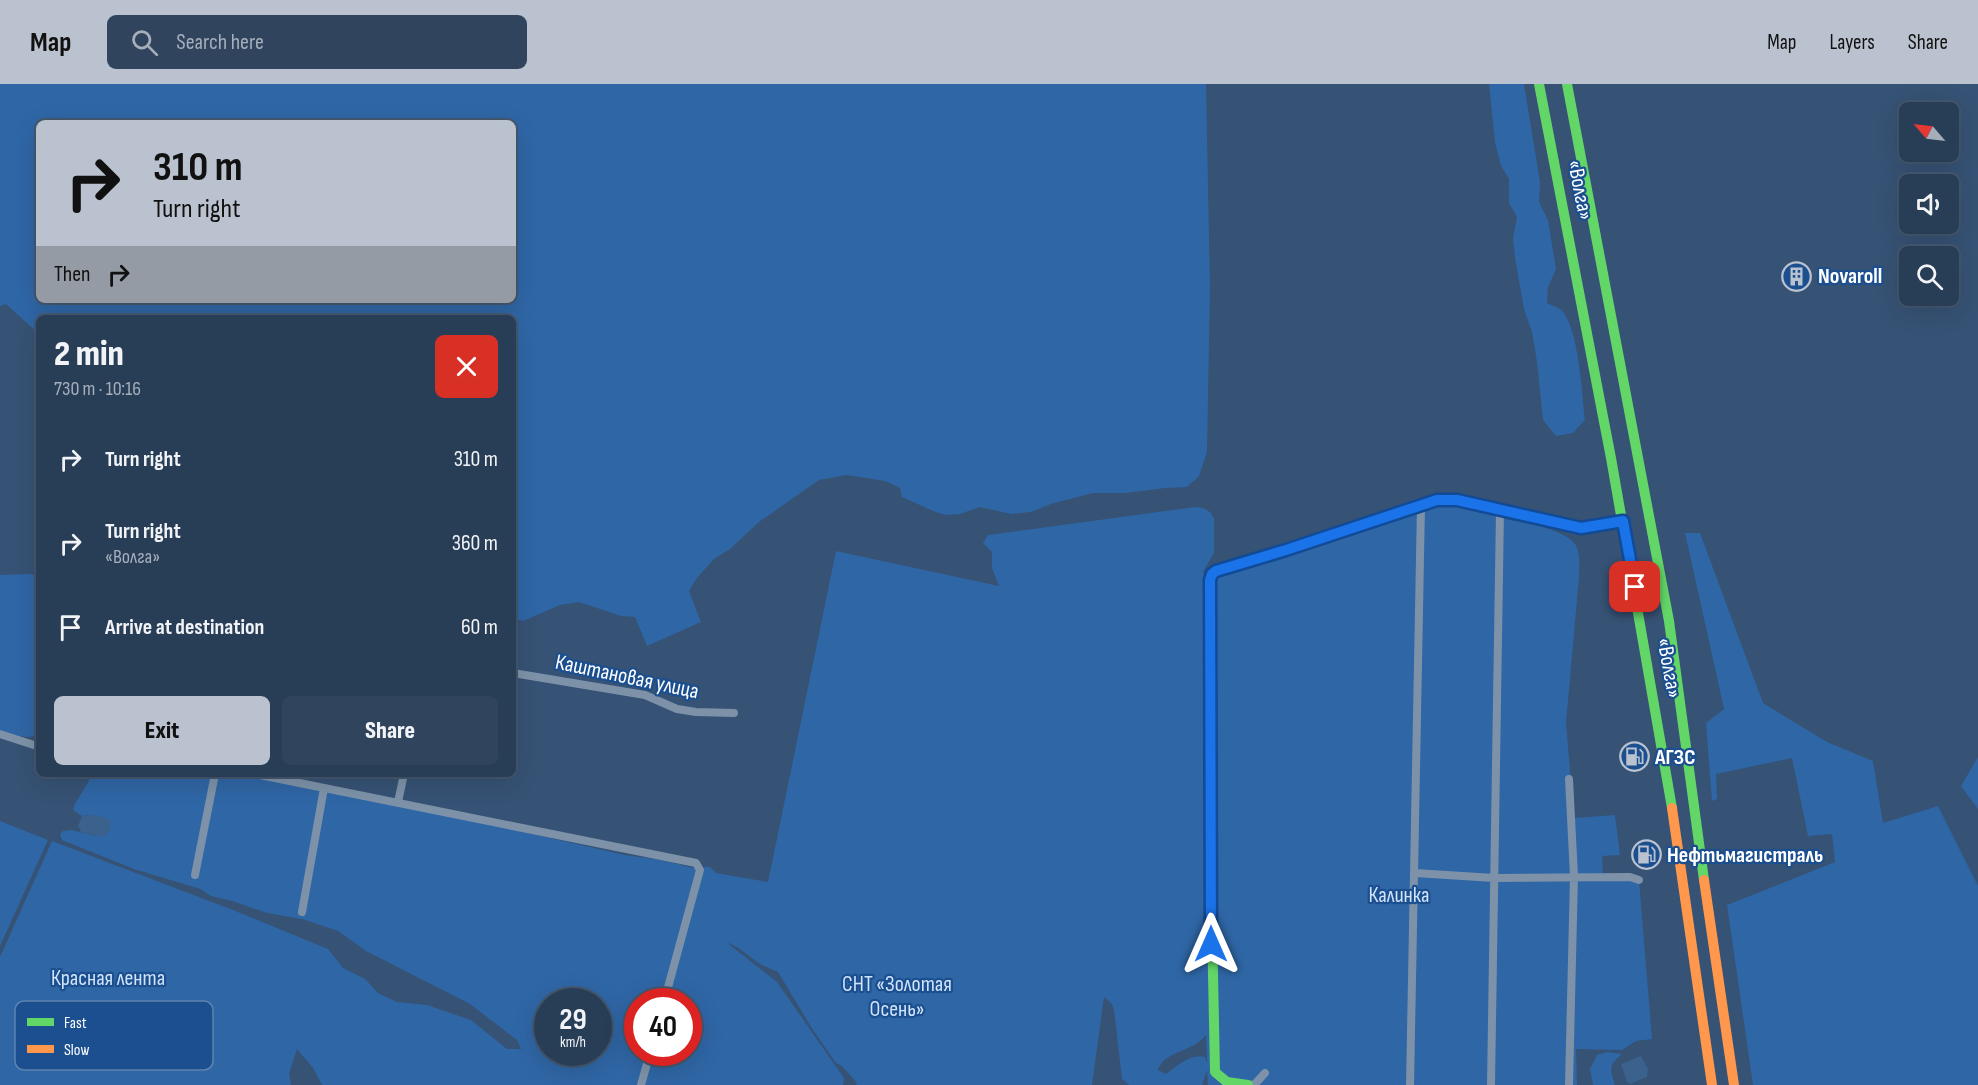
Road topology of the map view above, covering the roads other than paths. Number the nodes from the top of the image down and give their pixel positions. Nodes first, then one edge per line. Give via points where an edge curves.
1 (1539, 84) edge
2 (1567, 84) edge
3 (1421, 505) junction
4 (1500, 510) junction
5 (1623, 521) junction
6 (516, 674) edge
7 (734, 713) dead end
8 (0, 734) edge
9 (36, 747) edge
10 (214, 777) edge
11 (270, 777) edge
12 (403, 777) edge
13 (1569, 779) dead end
14 (324, 788) junction
15 (398, 802) junction
16 (1415, 873) junction
17 (195, 876) dead end
18 (1574, 876) junction
19 (1494, 878) junction
20 (1639, 880) dead end
21 (302, 912) dead end
22 (668, 988) edge
23 (646, 1066) edge
24 (1265, 1073) dead end
25 (641, 1085) edge
26 (1249, 1085) edge
27 (1410, 1085) edge
28 (1491, 1085) edge
29 (1569, 1085) edge
30 (1712, 1085) edge
31 (1734, 1085) edge

1 - 5 main road, «Волга»
2 - 31 main road, «Волга» via 1670,621
3 - 4 main road via 1457,500
3 - 16 street
3 - 26 main road via 1212,574 1210,850 1215,1072 1227,1082
4 - 5 main road via 1581,528
4 - 19 street
5 - 30 main road, «Волга» via 1654,695
6 - 7 street, Каштановая улица via 645,696 677,709
8 - 9 street
10 - 17 street
11 - 14 street
12 - 15 street
13 - 18 street
14 - 15 street
14 - 21 street
15 - 22 street via 696,863 700,870
16 - 19 street
16 - 27 street
18 - 19 street
18 - 20 street
18 - 29 street
19 - 28 street
23 - 25 street
24 - 26 street

